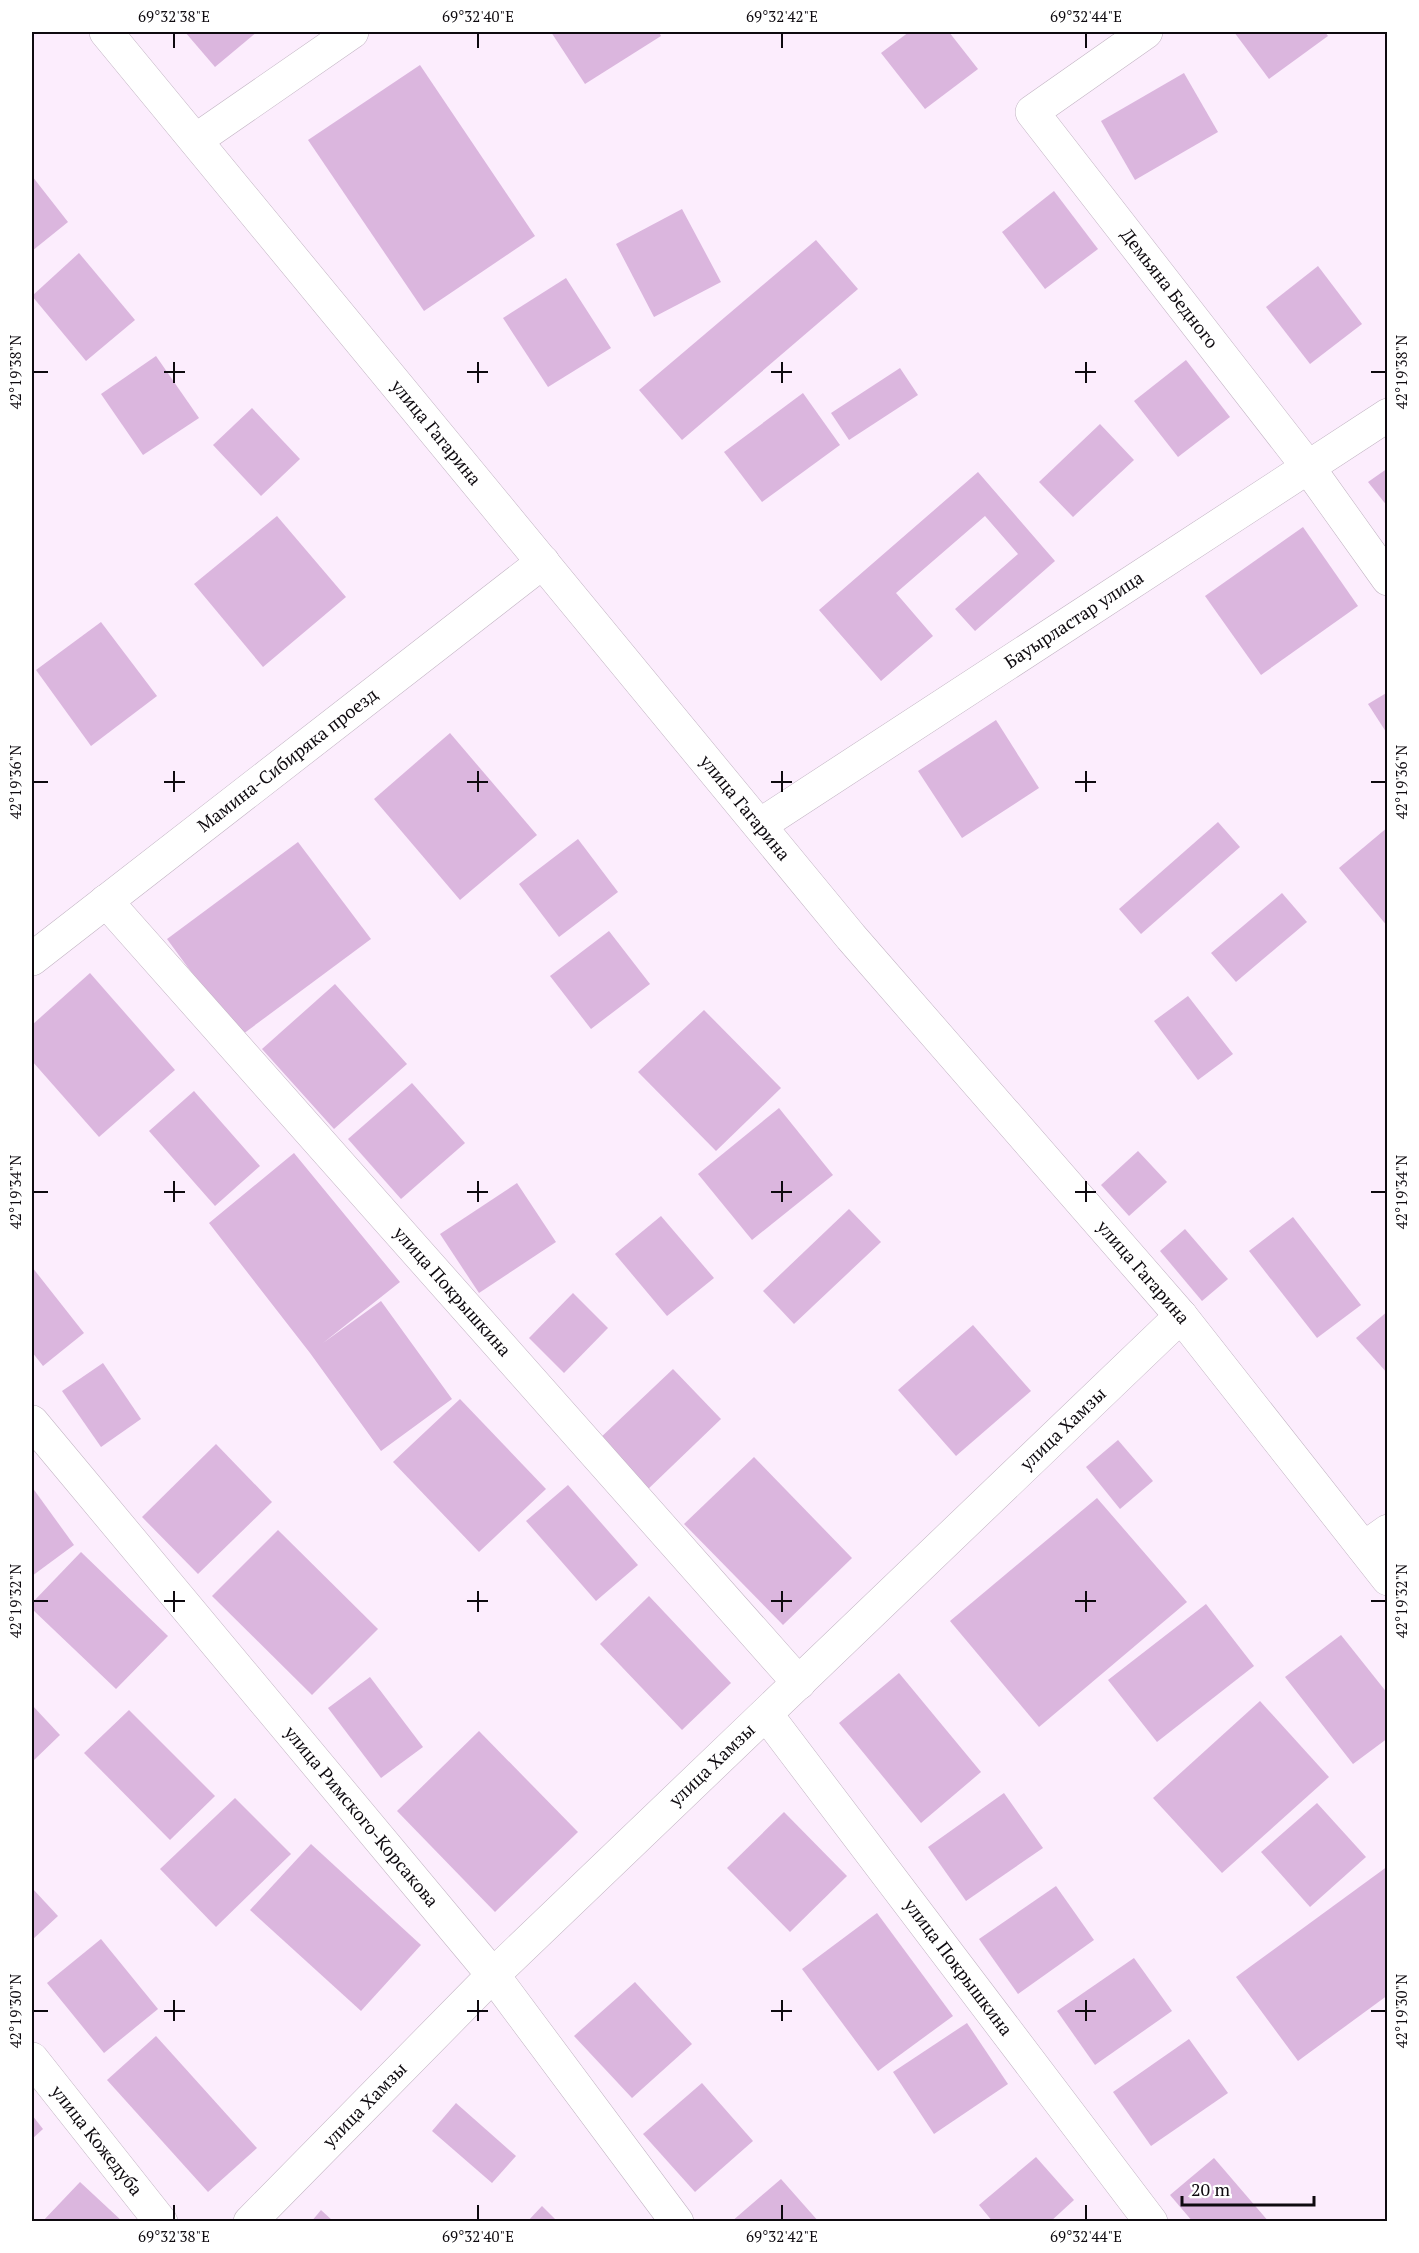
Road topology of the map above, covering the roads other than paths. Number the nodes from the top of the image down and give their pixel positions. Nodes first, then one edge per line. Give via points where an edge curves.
1 (106, 32) edge
2 (352, 32) edge
3 (1146, 32) edge
4 (196, 140) junction
5 (1388, 415) edge
6 (1308, 467) junction
7 (543, 562) junction
8 (1388, 579) edge
9 (760, 825) junction
10 (106, 901) junction
11 (32, 959) edge
12 (1181, 1316) junction
13 (32, 1422) edge
14 (1376, 1539) edge
15 (1388, 1580) edge
16 (799, 1683) junction
17 (766, 1714) junction
18 (493, 1975) junction
19 (32, 2059) edge
20 (161, 2222) edge
21 (250, 2222) edge
22 (678, 2222) edge
23 (1151, 2222) edge

1 - 4 street, улица Гагарина
2 - 4 street
3 - 6 street, Демьяна Бедного via 1032,112
4 - 7 street, улица Гагарина
5 - 6 street, Бауырластар улица
6 - 8 street, Демьяна Бедного
6 - 9 street, Бауырластар улица
7 - 9 street, улица Гагарина
7 - 10 street, Мамина-Сибиряка проезд
9 - 12 street, улица Гагарина via 851,937
10 - 11 street, Мамина-Сибиряка проезд
10 - 16 street, улица Покрышкина
12 - 14 street, улица Гагарина
12 - 16 street, улица Хамзы
13 - 18 street, улица Римского-Корсакова
14 - 15 street, улица Гагарина
16 - 17 street, улица Хамзы
17 - 18 street, улица Хамзы
17 - 23 street, улица Покрышкина
18 - 21 street, улица Хамзы
18 - 22 street, улица Римского-Корсакова
19 - 20 street, улица Кожедуба

